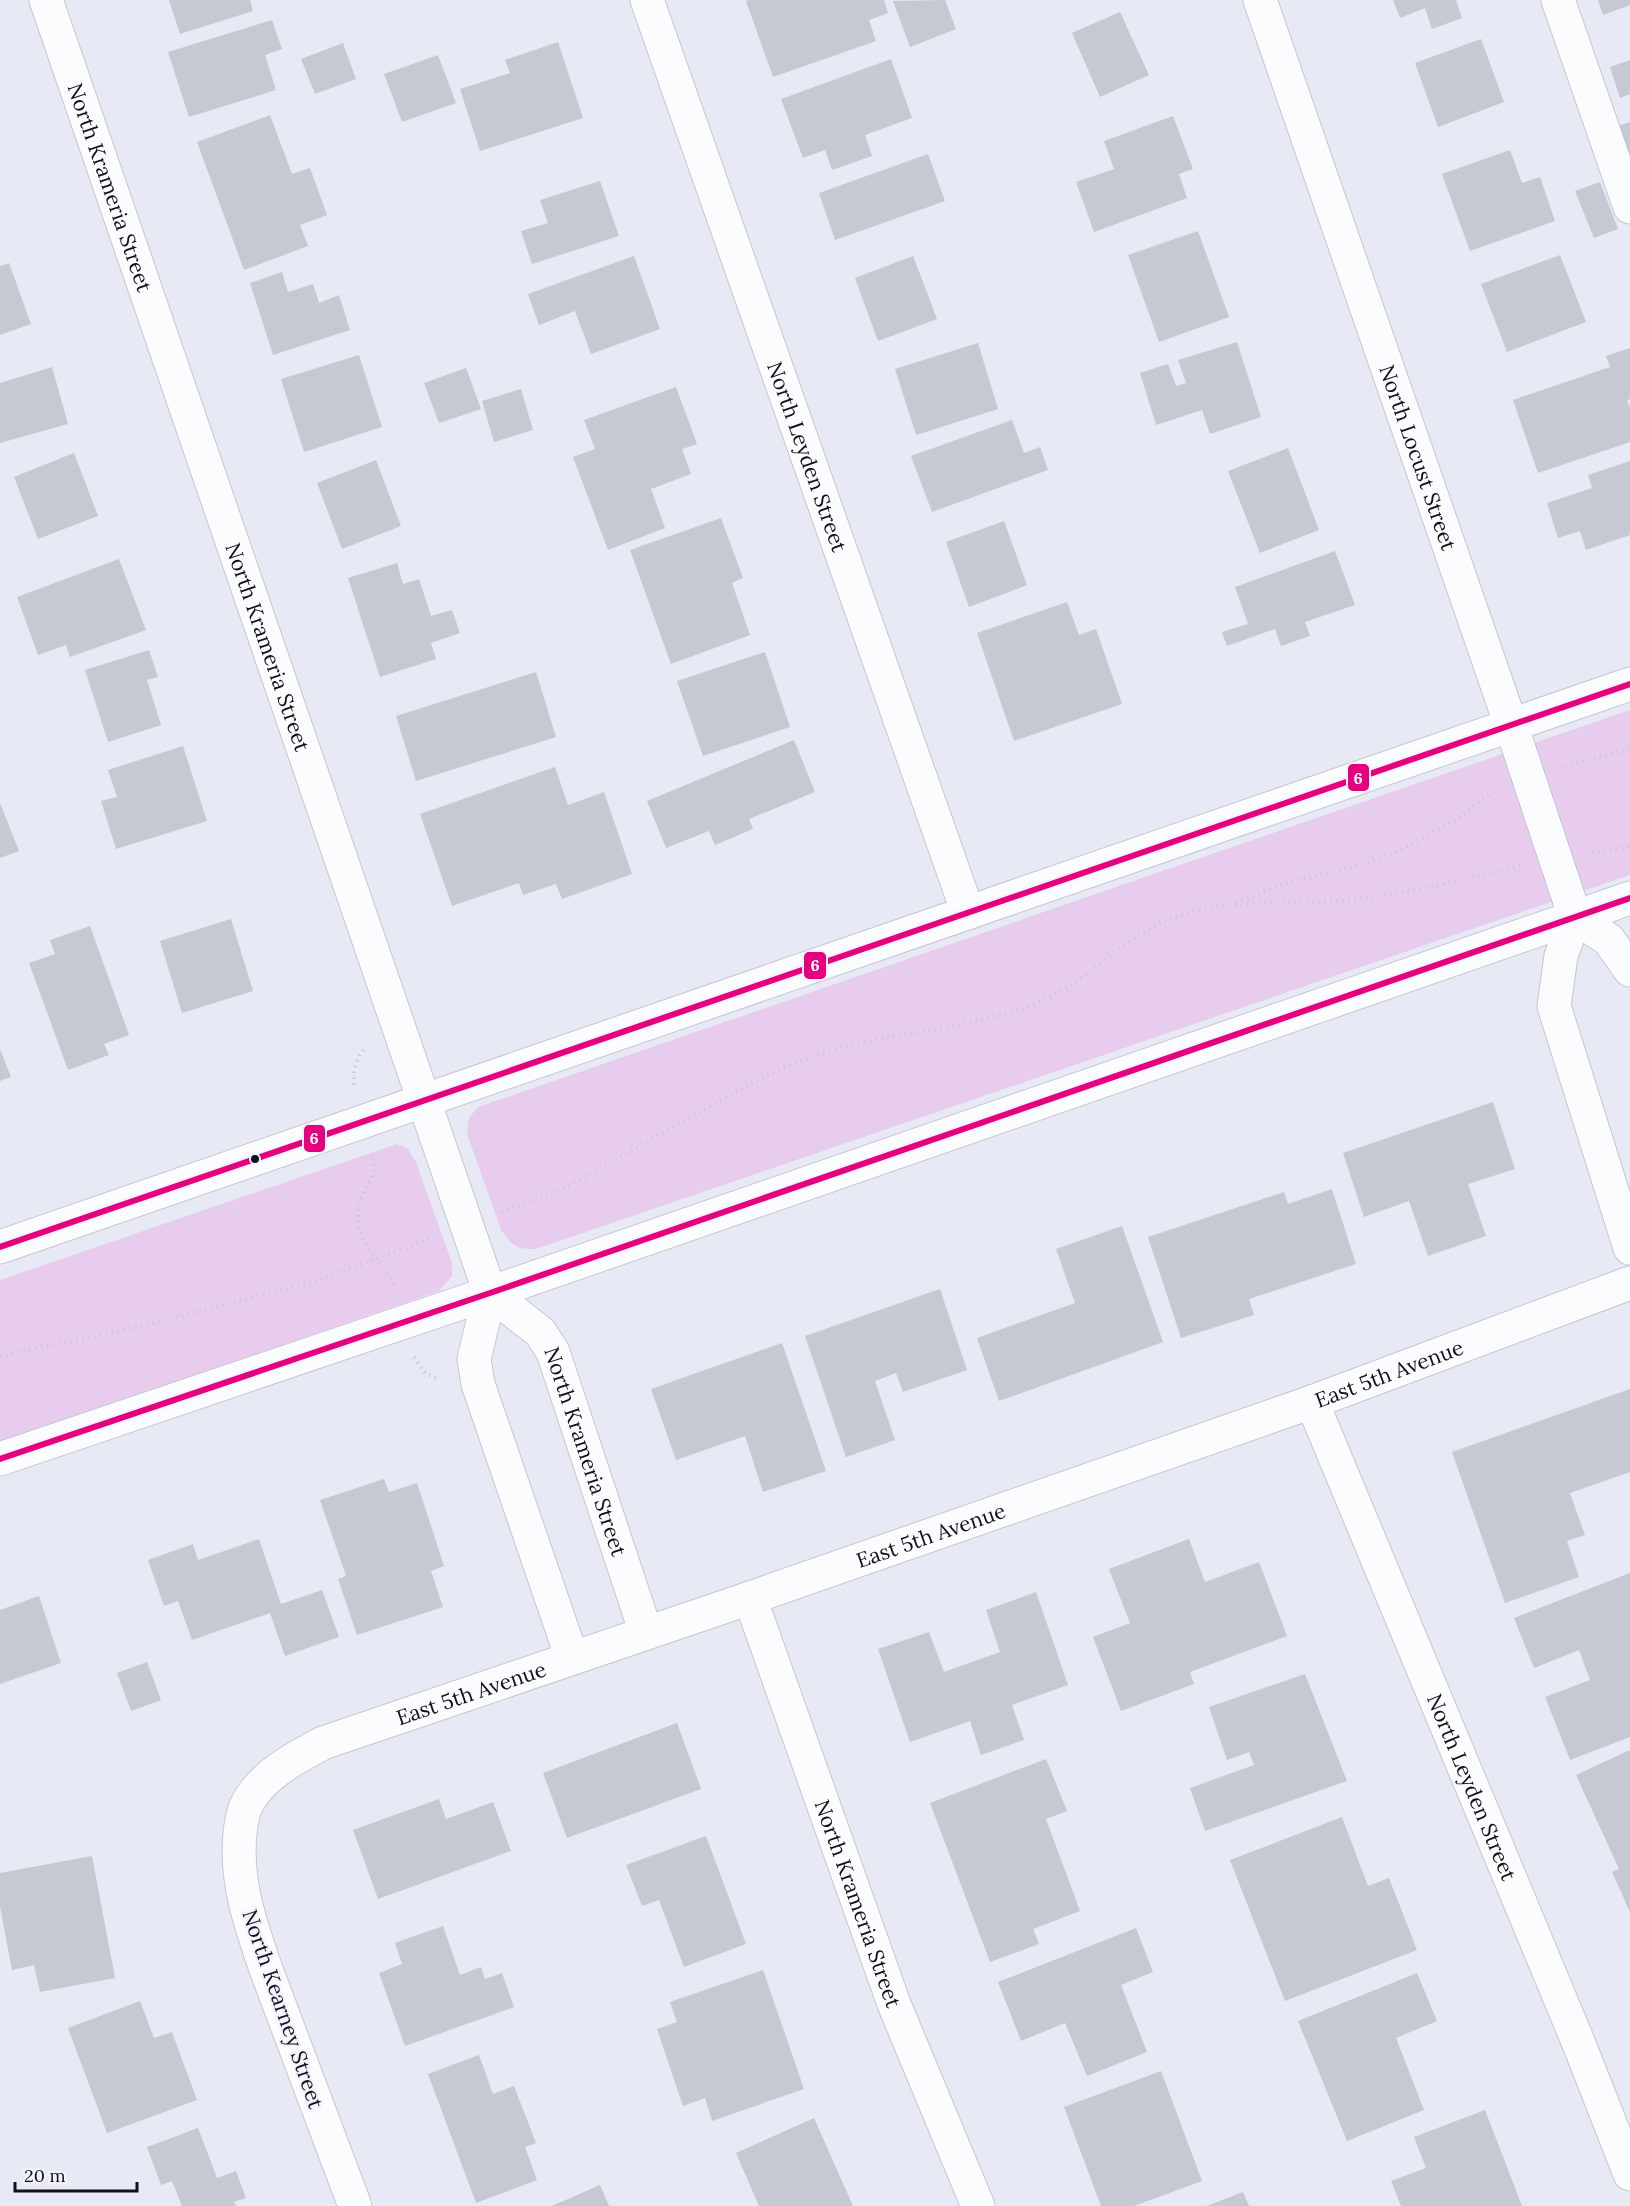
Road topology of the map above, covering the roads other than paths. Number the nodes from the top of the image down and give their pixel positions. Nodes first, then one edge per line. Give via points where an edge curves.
1 (46, 0) edge
2 (647, 0) edge
3 (1260, 0) edge
4 (1558, 0) edge
5 (1630, 207) edge
6 (1630, 684) edge
7 (1511, 725) junction
8 (1630, 898) edge
9 (968, 913) junction
10 (1575, 917) junction
11 (1630, 970) edge
12 (424, 1101) junction
13 (0, 1247) edge
14 (1630, 1248) edge
15 (1630, 1283) edge
16 (490, 1293) junction
17 (1312, 1402) junction
18 (0, 1459) edge
19 (750, 1598) junction
20 (646, 1633) junction
21 (572, 1658) junction
22 (245, 1806) joint
23 (1630, 2174) edge
24 (355, 2206) edge
25 (978, 2206) edge

1 - 12 street, North Krameria Street
2 - 9 street, North Leyden Street
3 - 7 street, North Locust Street
4 - 5 street
6 - 7 street
7 - 9 street
7 - 10 street, North Locust Street
8 - 10 street
9 - 12 street
10 - 11 street via 1609,940
10 - 14 street via 1561,956 1554,1006
10 - 16 street
12 - 13 street
12 - 16 street, North Krameria Street
15 - 17 street, East 5th Avenue
16 - 18 street
16 - 20 street, North Krameria Street via 540,1332 553,1352
16 - 21 street via 474,1359 478,1384
17 - 19 street, East 5th Avenue
17 - 23 street, North Leyden Street
19 - 20 street, East 5th Avenue
19 - 25 street, North Krameria Street via 894,2004
20 - 21 street, East 5th Avenue
21 - 22 street, East 5th Avenue via 323,1743 278,1769
22 - 24 street, North Kearney Street via 239,1871 251,1923

